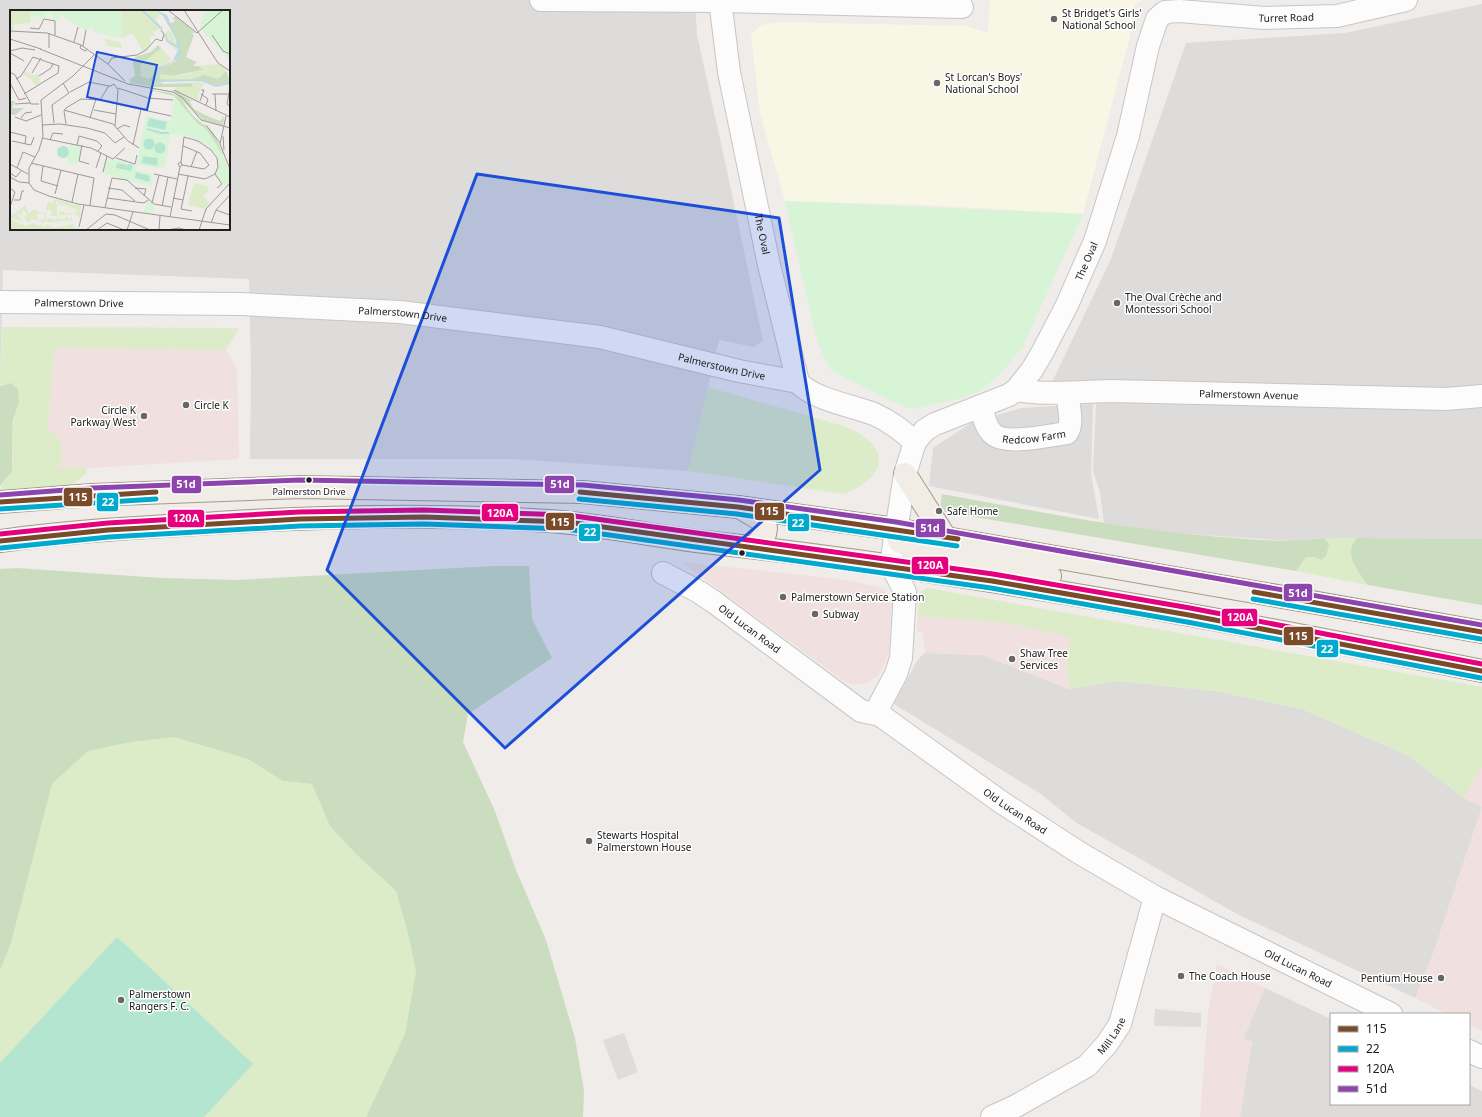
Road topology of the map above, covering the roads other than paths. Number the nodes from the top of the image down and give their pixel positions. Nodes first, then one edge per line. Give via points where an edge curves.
1 (541, 0) edge
2 (720, 0) edge
3 (1406, 0) edge
4 (962, 7) dead end
5 (1264, 9) edge
6 (1165, 12) joint
7 (0, 302) edge
8 (798, 382) junction
9 (1016, 390) junction
10 (1067, 393) junction
11 (1482, 396) edge
12 (981, 406) junction
13 (915, 442) junction
14 (905, 474) junction
15 (0, 502) edge
16 (738, 507) junction
17 (895, 529) junction
18 (945, 537) junction
19 (0, 541) edge
20 (755, 547) junction
21 (891, 564) junction
22 (663, 573) dead end
23 (1152, 608) junction
24 (1481, 632) edge
25 (1482, 671) edge
26 (880, 715) junction
27 (1155, 897) junction
28 (1389, 1013) edge
29 (1470, 1052) edge
30 (1482, 1058) edge
31 (992, 1117) edge

1 - 2 street
2 - 4 street
2 - 8 street, The Oval via 729,72 769,265
3 - 5 street, Turret Road via 1337,16
5 - 6 street, Turret Road
6 - 9 street, The Oval via 1157,19 1148,46 1128,136 1095,241 1052,334 1032,370
7 - 8 street, Palmerstown Drive via 241,304 400,312 600,338 739,371
8 - 13 street via 808,391 891,423
9 - 10 street, Palmerstown Avenue
9 - 12 street, The Oval
10 - 11 street, Palmerstown Avenue via 1149,392 1446,399
10 - 12 street, Redcow Farm via 1070,429 1067,433 1009,441 992,434 986,425
12 - 13 street, The Oval via 934,424
13 - 14 street, The Oval
14 - 17 street, The Oval
14 - 18 main road
15 - 16 main road via 92,495 300,487 582,492
16 - 17 main road
16 - 20 main road via 761,520 766,528 765,534
17 - 18 main road
17 - 21 street, The Oval
17 - 23 main road via 898,541 910,547 1083,583
18 - 24 main road
19 - 20 main road via 130,527 256,520 451,517 590,525 671,538
20 - 21 main road
21 - 23 main road
21 - 26 street via 905,592 902,646 898,670 879,706
22 - 26 street, Old Lucan Road via 714,602 861,711
23 - 25 main road
26 - 27 street, Old Lucan Road via 1001,802 1078,852
27 - 28 street, Old Lucan Road
27 - 31 street, Mill Lane via 1120,1024 1107,1044 1087,1066
29 - 30 street

